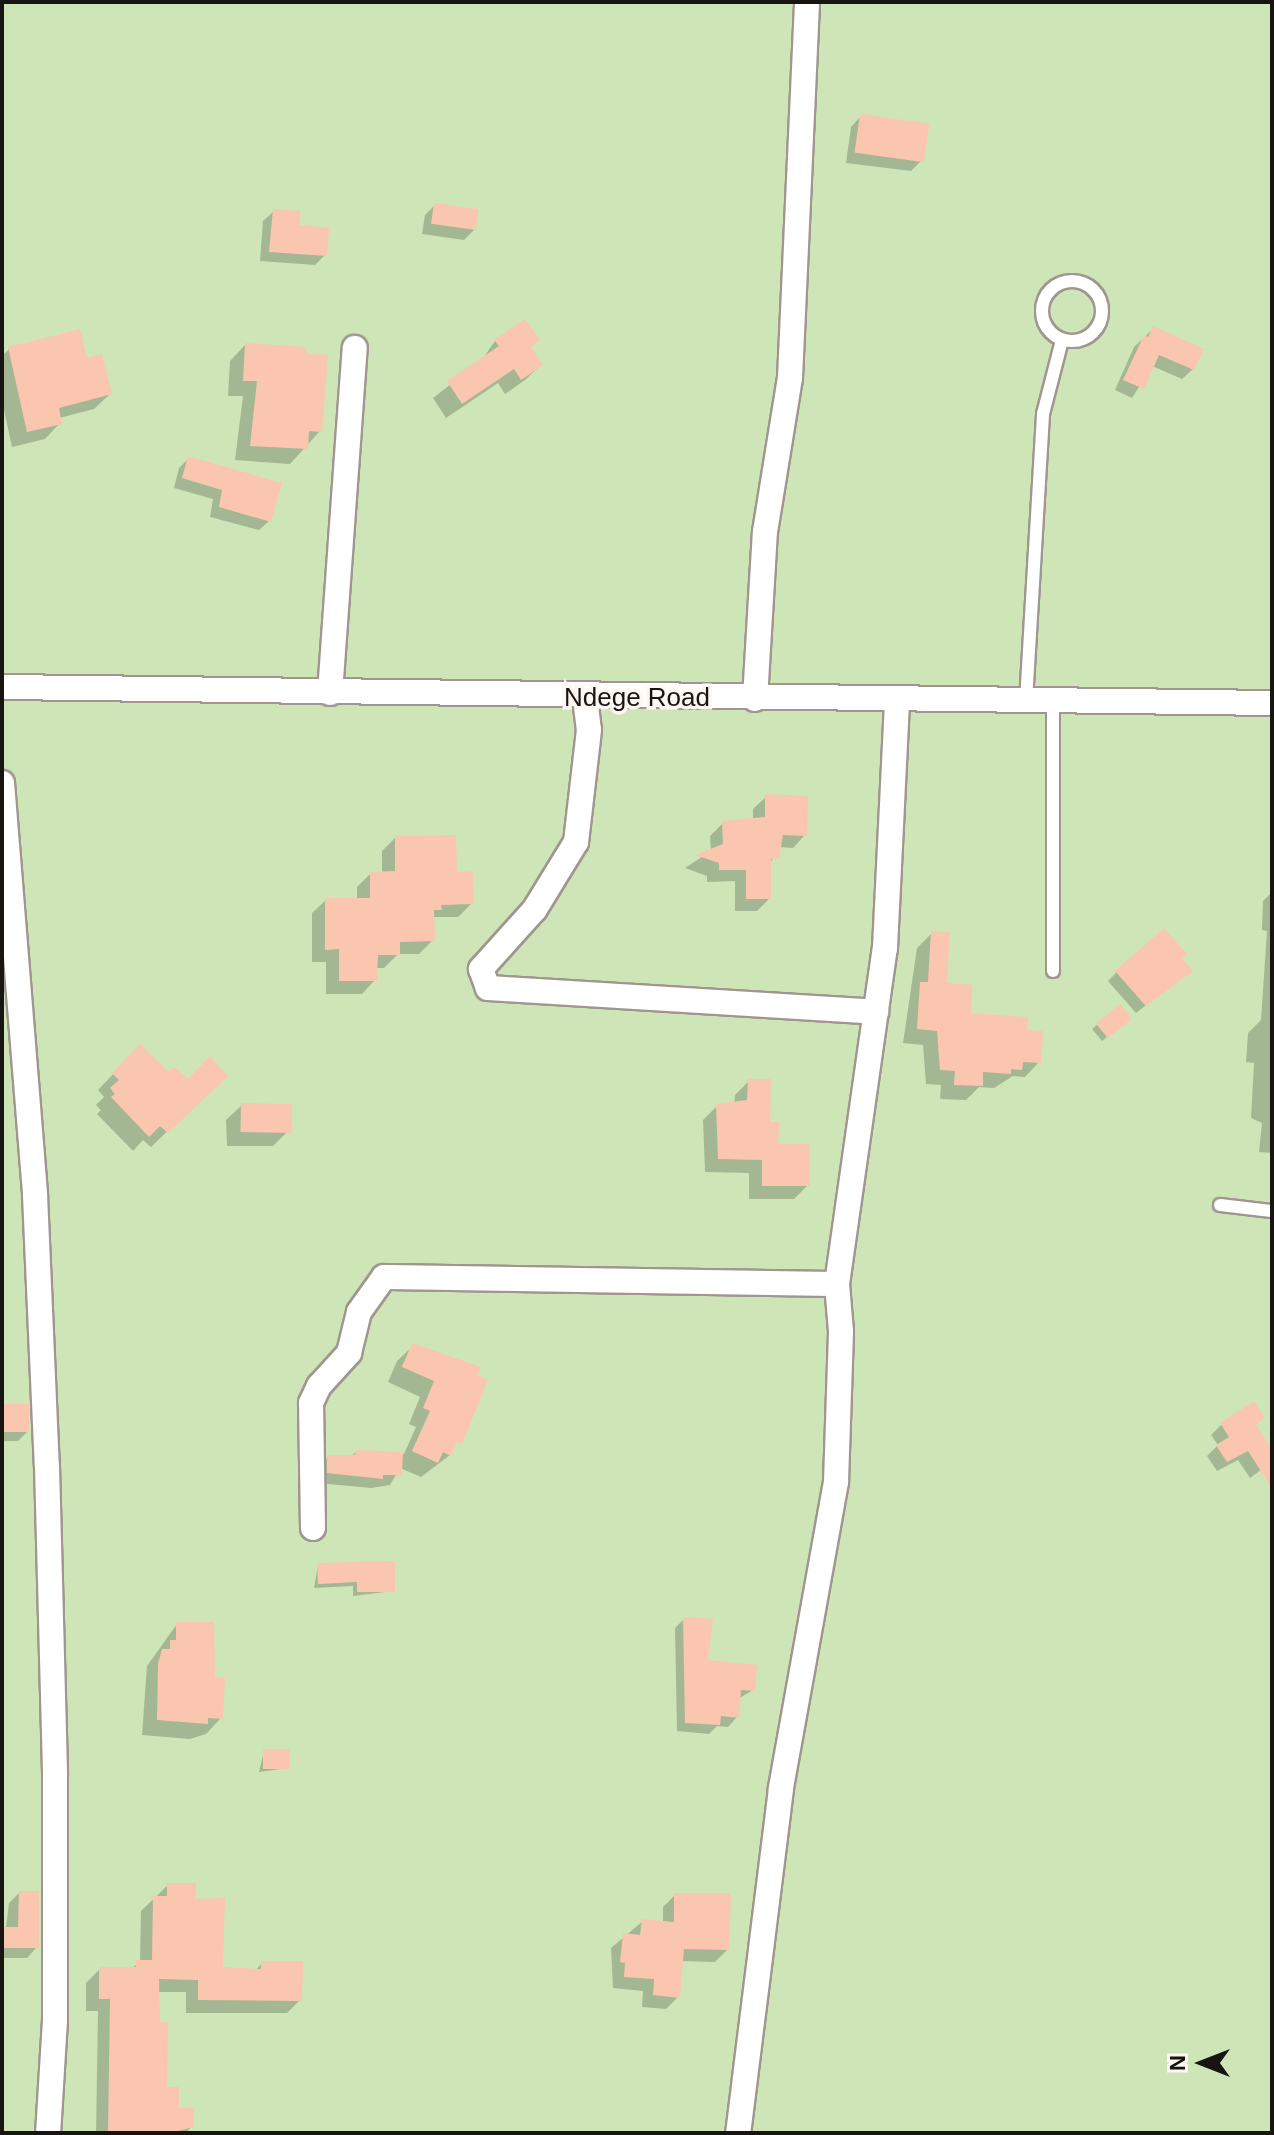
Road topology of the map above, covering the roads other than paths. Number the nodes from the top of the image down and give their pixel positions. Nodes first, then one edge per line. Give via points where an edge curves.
1 (807, 2) edge
2 (1062, 340) junction
3 (355, 348) dead end
4 (2, 687) edge
5 (330, 693) junction
6 (585, 698) junction
7 (755, 699) junction
8 (897, 700) junction
9 (1026, 701) junction
10 (1053, 701) junction
11 (1272, 703) edge
12 (2, 783) edge
13 (1053, 971) dead end
14 (876, 1012) junction
15 (1220, 1205) dead end
16 (1272, 1211) edge
17 (837, 1284) junction
18 (313, 1528) dead end
19 (48, 2133) edge
20 (738, 2133) edge

1 - 7 street via 790,378 765,532
2 - 2 lane via 1046,326 1043,305 1062,282 1083,283 1102,306 1098,327 1082,340
2 - 9 lane via 1043,414
3 - 5 street
4 - 5 street, Ndege Road
5 - 6 street, Ndege Road
6 - 7 street, Ndege Road
6 - 14 street via 589,730 576,842 535,909 481,969 488,988
7 - 8 street, Ndege Road
8 - 9 street, Ndege Road
8 - 14 street via 885,948
9 - 10 street, Ndege Road
10 - 11 street, Ndege Road
10 - 13 lane
12 - 19 street via 35,1195 47,1466 55,1775 55,2020
14 - 17 street
15 - 16 lane
17 - 18 street via 384,1277 359,1312 349,1353 311,1403
17 - 20 street via 841,1332 836,1482 781,1789

